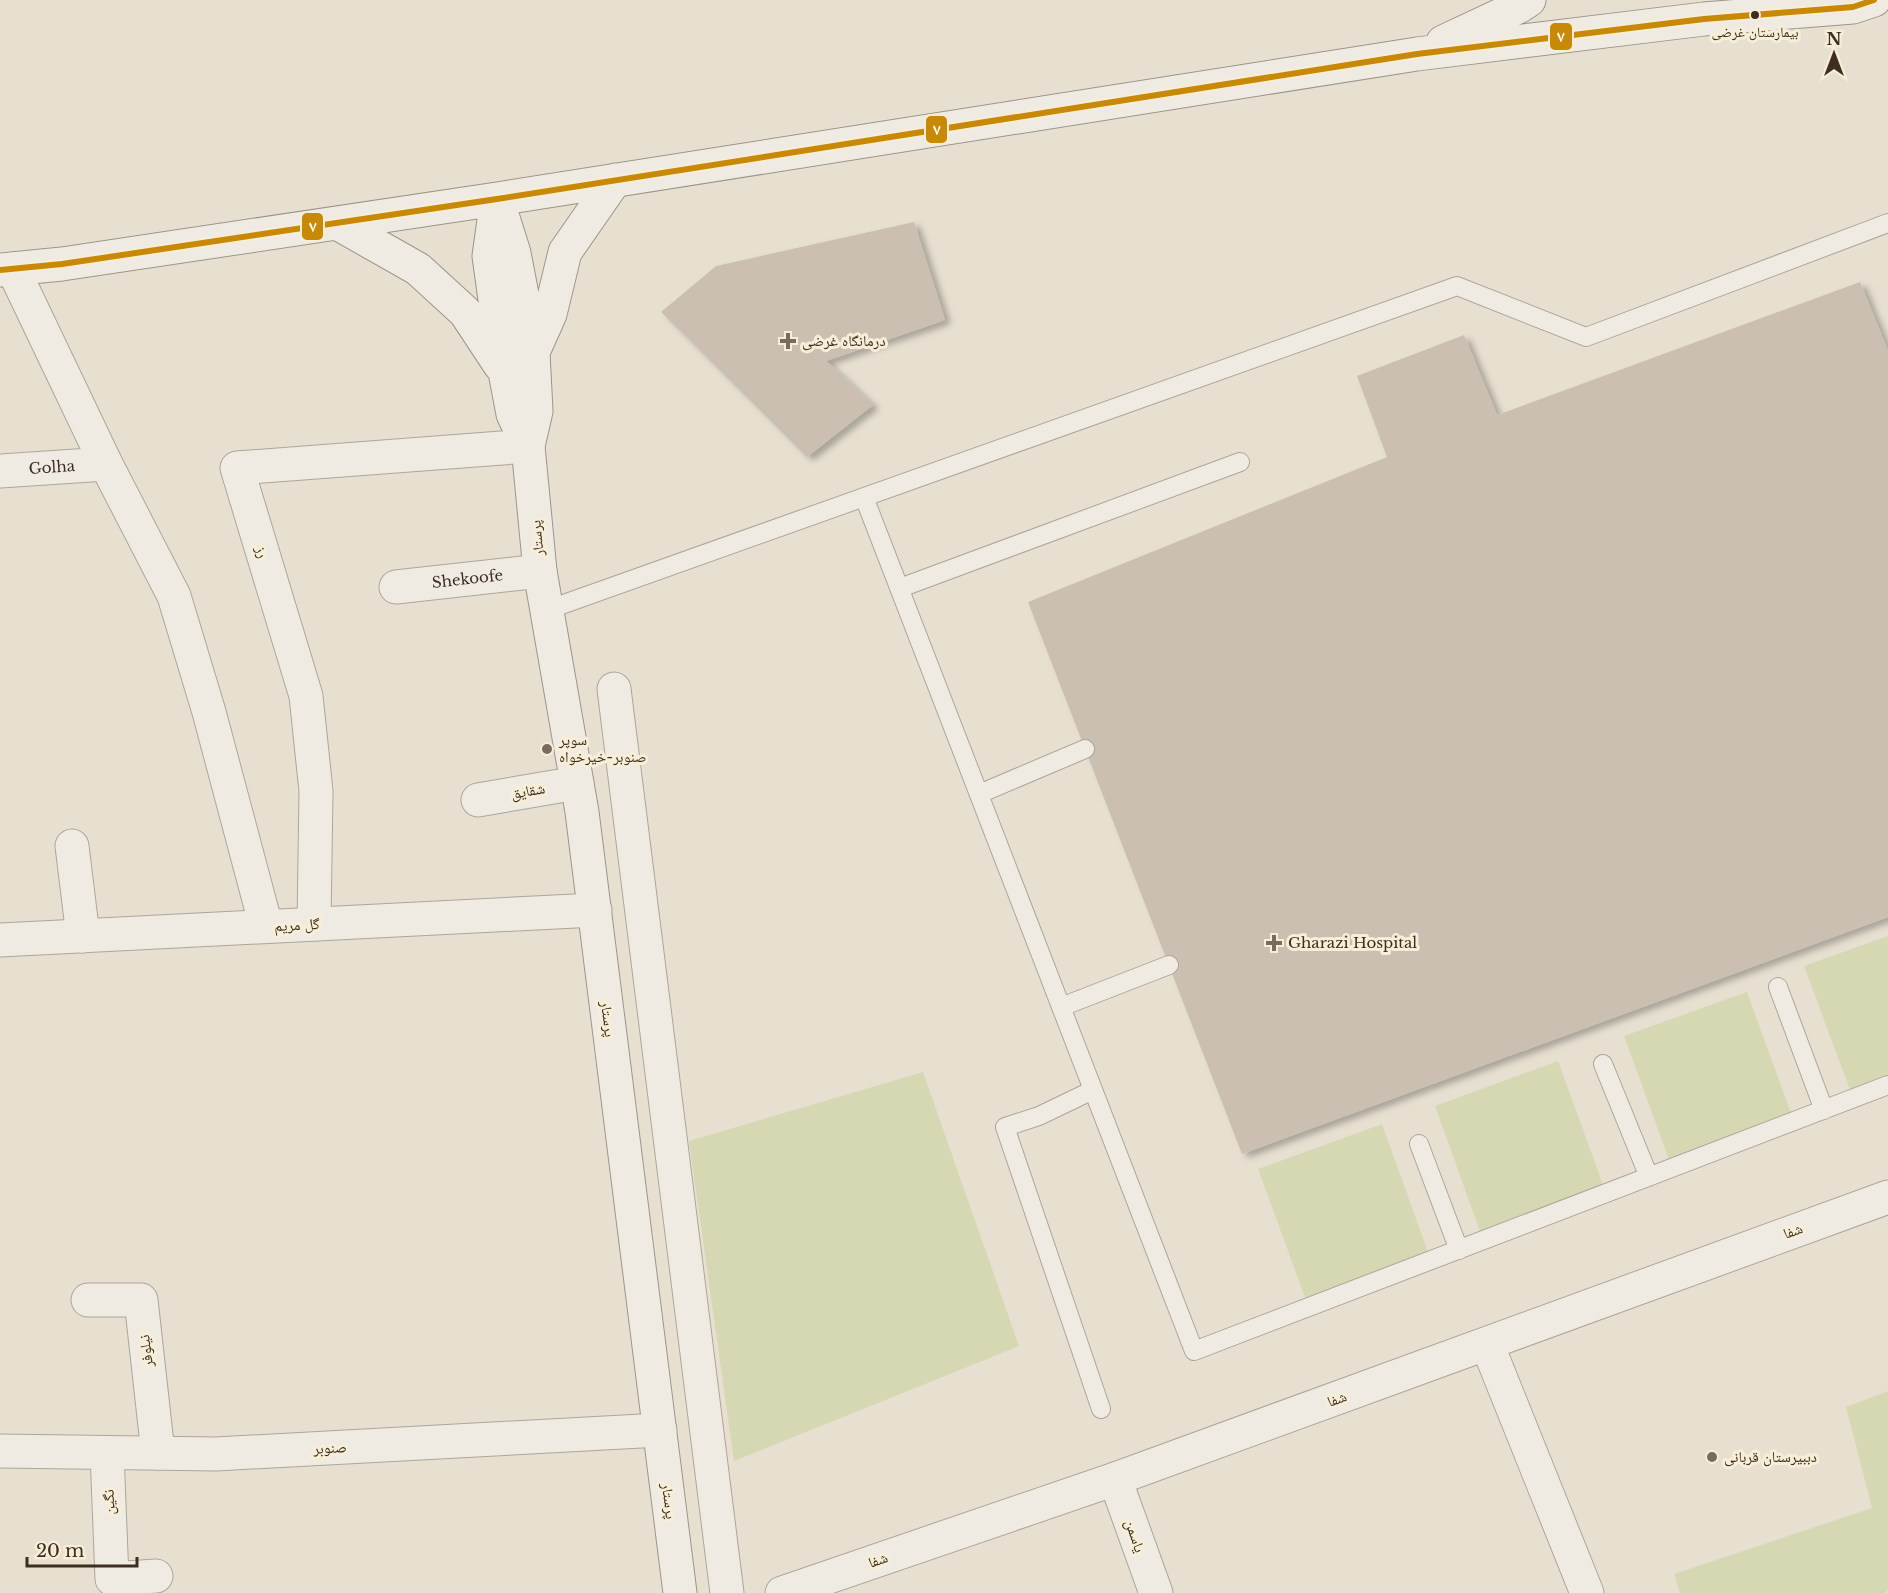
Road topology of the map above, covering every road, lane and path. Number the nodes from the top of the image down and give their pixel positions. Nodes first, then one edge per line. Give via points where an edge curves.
1 (1529, 0) edge
2 (1666, 0) edge
3 (1874, 0) edge
4 (1704, 19) junction
5 (1417, 54) junction
6 (615, 180) junction
7 (497, 199) junction
8 (337, 223) junction
9 (1888, 223) edge
10 (7, 270) edge
11 (533, 352) junction
12 (505, 372) junction
13 (528, 446) junction
14 (1240, 462) dead end
15 (106, 464) junction
16 (0, 471) edge
17 (864, 497) junction
18 (540, 572) junction
19 (396, 587) dead end
20 (900, 588) junction
21 (547, 610) junction
22 (614, 689) dead end
23 (1085, 749) dead end
24 (577, 783) junction
25 (979, 794) junction
26 (478, 800) dead end
27 (72, 846) dead end
28 (595, 910) junction
29 (314, 924) junction
30 (266, 926) junction
31 (83, 936) junction
32 (0, 940) edge
33 (1169, 965) dead end
34 (1778, 987) dead end
35 (1061, 1006) junction
36 (1603, 1064) dead end
37 (1888, 1085) edge
38 (1093, 1090) junction
39 (1824, 1110) junction
40 (1419, 1144) dead end
41 (1649, 1177) junction
42 (1888, 1197) edge
43 (1459, 1250) junction
44 (88, 1300) dead end
45 (1487, 1344) junction
46 (1101, 1409) dead end
47 (660, 1430) junction
48 (0, 1450) edge
49 (107, 1453) junction
50 (158, 1453) junction
51 (1115, 1479) junction
52 (156, 1576) dead end
53 (680, 1593) edge
54 (727, 1593) edge
55 (782, 1593) edge
56 (1155, 1593) edge
57 (1587, 1593) edge

1 - 5 street
2 - 4 street
3 - 4 street via 1853,7
4 - 5 street
5 - 6 street
6 - 7 street
6 - 11 street via 566,252 550,314
7 - 8 street
7 - 11 street via 514,253
7 - 12 street via 489,256
8 - 10 street
8 - 12 street via 426,276 465,312
9 - 17 lane via 1586,337 1457,286
10 - 15 street
11 - 13 street via 536,411
12 - 13 street via 513,414
13 - 18 street, پرستار
13 - 29 street, رز via 237,468 306,696 316,790
14 - 20 lane
15 - 16 street, Golha
15 - 30 street via 174,596
17 - 20 lane
17 - 21 lane
18 - 19 street, Shekoofe
18 - 21 street, پرستار
20 - 25 lane
21 - 24 street, پرستار
22 - 54 street
23 - 25 lane
24 - 26 street, شقایق
24 - 28 street, پرستار
25 - 35 lane
27 - 31 street
28 - 29 street, گل مریم
28 - 47 street, پرستار
29 - 30 street, گل مریم
30 - 31 street, گل مریم
31 - 32 street, گل مریم
33 - 35 lane
34 - 39 lane
35 - 38 lane
36 - 41 lane
37 - 39 lane
38 - 43 lane via 1194,1351
38 - 46 lane via 1040,1116 1005,1127
39 - 41 lane
40 - 43 lane
41 - 43 lane
42 - 45 street, شفا
44 - 50 street, نیلوفر via 141,1300
45 - 51 street, شفا
45 - 57 street
47 - 50 street, صنوبر via 216,1454
47 - 53 street, پرستار
48 - 49 street, صنوبر
49 - 50 street, صنوبر
49 - 52 street, نگین via 112,1579
51 - 55 street, شفا
51 - 56 street, یاسمن

